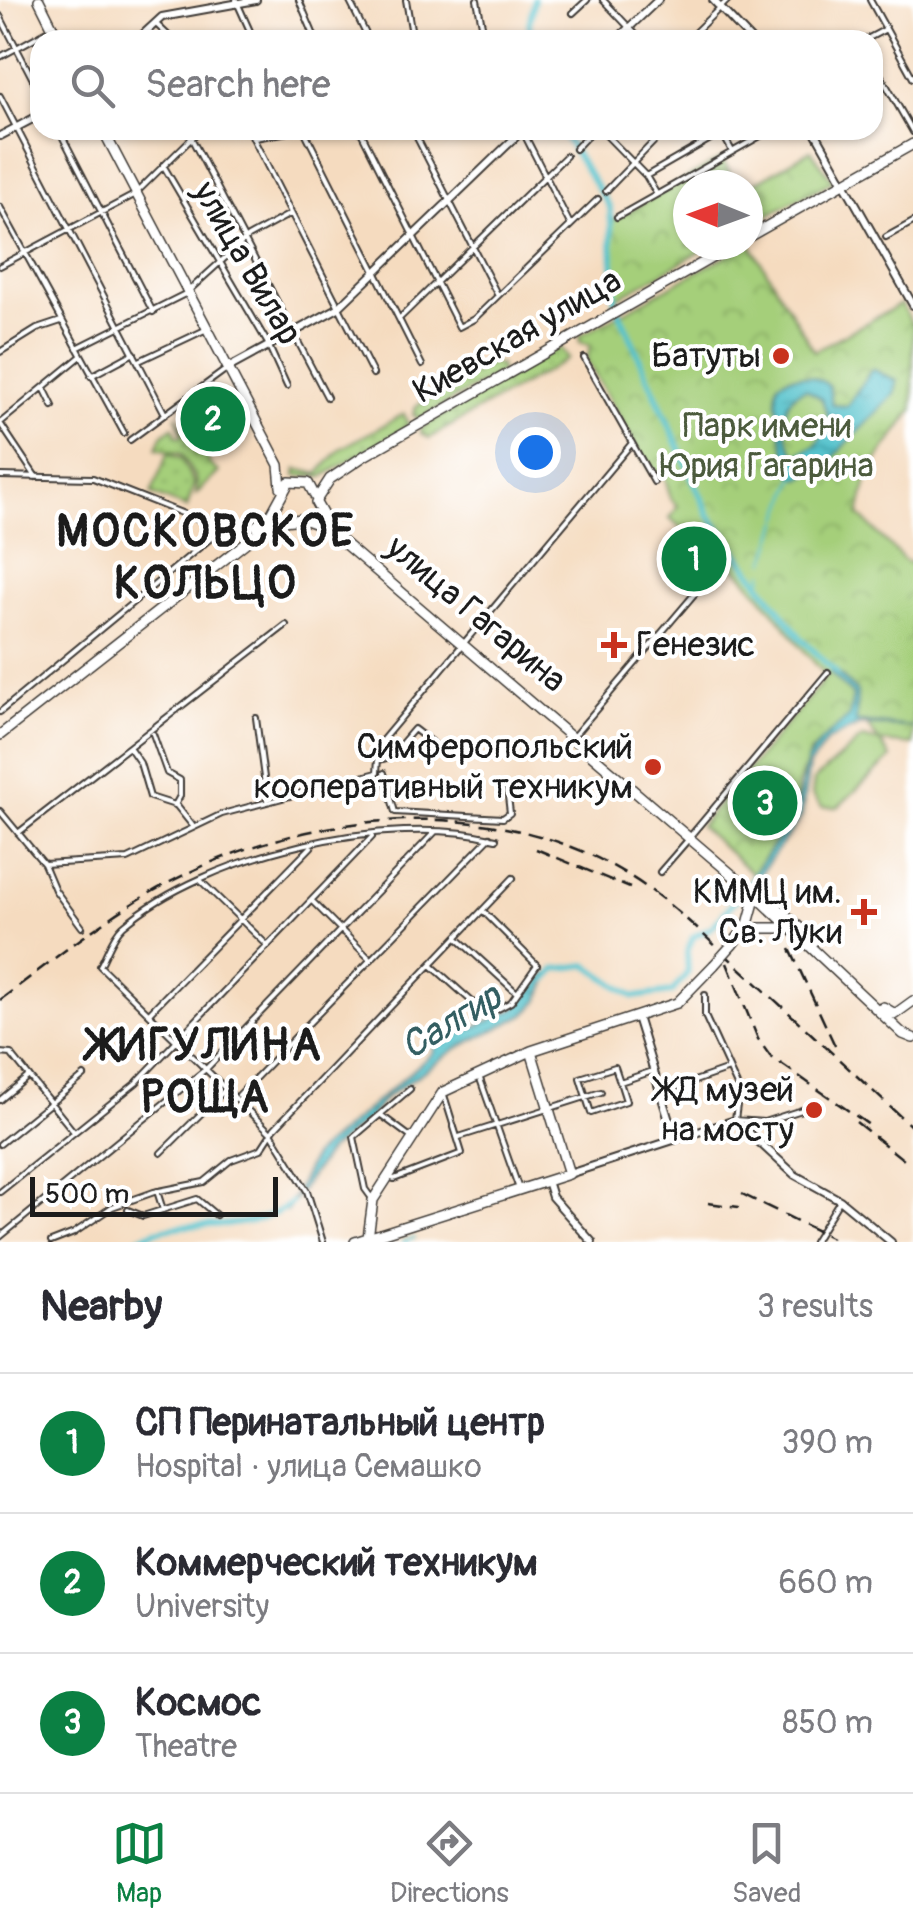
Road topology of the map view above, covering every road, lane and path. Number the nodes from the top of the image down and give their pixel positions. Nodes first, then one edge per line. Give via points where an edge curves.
1 (38, 0) edge
2 (256, 0) edge
3 (299, 0) edge
4 (349, 0) edge
5 (406, 0) edge
6 (478, 0) edge
7 (586, 0) edge
8 (603, 0) edge
9 (658, 0) edge
10 (713, 0) edge
11 (728, 0) edge
12 (870, 0) edge
13 (237, 2) edge
14 (720, 8) junction
15 (572, 13) dead end
16 (0, 16) edge
17 (156, 22) junction
18 (52, 28) joint
19 (629, 28) joint
20 (886, 28) junction
21 (49, 30) edge
22 (147, 30) edge
23 (164, 30) edge
24 (250, 30) edge
25 (312, 30) edge
26 (364, 30) edge
27 (411, 30) edge
28 (483, 30) edge
29 (697, 30) edge
30 (742, 30) edge
31 (882, 30) edge
32 (30, 41) edge
33 (18, 48) junction
34 (0, 57) edge
35 (30, 73) edge
36 (913, 78) edge
37 (883, 80) edge
38 (0, 96) edge
39 (30, 121) edge
40 (17, 128) junction
41 (913, 132) edge
42 (0, 136) edge
43 (64, 140) edge
44 (109, 140) edge
45 (189, 140) edge
46 (195, 140) edge
47 (254, 140) edge
48 (307, 140) edge
49 (365, 140) edge
50 (417, 140) edge
51 (512, 140) edge
52 (527, 140) edge
53 (584, 140) edge
54 (611, 140) edge
55 (655, 140) edge
56 (708, 140) edge
57 (727, 140) edge
58 (752, 140) edge
59 (820, 140) edge
60 (913, 144) edge
61 (575, 149) dead end
62 (732, 151) junction
63 (566, 156) dead end
64 (632, 162) junction
65 (163, 166) junction
66 (646, 176) junction
67 (544, 177) junction
68 (844, 183) junction
69 (606, 191) dead end
70 (137, 194) junction
71 (656, 194) junction
72 (598, 199) dead end
73 (450, 201) junction
74 (0, 207) edge
75 (102, 214) junction
76 (290, 214) junction
77 (617, 217) dead end
78 (913, 222) edge
79 (570, 225) junction
80 (71, 229) junction
81 (763, 229) edge
82 (412, 236) junction
83 (886, 237) dead end
84 (247, 240) junction
85 (472, 246) junction
86 (25, 252) junction
87 (707, 260) edge
88 (0, 266) edge
89 (219, 266) junction
90 (375, 272) junction
91 (435, 281) junction
92 (188, 291) junction
93 (496, 294) junction
94 (913, 305) edge
95 (338, 308) junction
96 (153, 312) junction
97 (400, 319) junction
98 (62, 320) junction
99 (121, 326) junction
100 (207, 329) junction
101 (293, 332) junction
102 (268, 345) junction
103 (76, 348) junction
104 (0, 352) edge
105 (134, 353) junction
106 (80, 357) junction
107 (584, 358) dead end
108 (139, 362) junction
109 (422, 366) dead end
110 (228, 368) junction
111 (373, 374) dead end
112 (91, 376) junction
113 (287, 386) dead end
114 (44, 388) junction
115 (327, 398) dead end
116 (52, 406) dead end
117 (165, 414) junction
118 (0, 423) edge
119 (124, 433) dead end
120 (130, 440) dead end
121 (632, 443) junction
122 (279, 466) junction
123 (0, 476) edge
124 (36, 477) junction
125 (330, 479) junction
126 (302, 481) junction
127 (654, 482) dead end
128 (280, 493) junction
129 (316, 501) junction
130 (299, 519) junction
131 (714, 571) dead end
132 (286, 625) dead end
133 (463, 642) junction
134 (828, 672) dead end
135 (0, 712) edge
136 (256, 718) dead end
137 (0, 731) edge
138 (153, 734) dead end
139 (573, 736) junction
140 (129, 747) junction
141 (444, 752) dead end
142 (379, 760) junction
143 (384, 773) dead end
144 (507, 788) dead end
145 (267, 800) junction
146 (176, 804) junction
147 (0, 811) edge
148 (192, 825) junction
149 (436, 831) junction
150 (18, 833) junction
151 (374, 834) junction
152 (692, 834) junction
153 (314, 844) junction
154 (44, 864) junction
155 (661, 873) dead end
156 (514, 878) dead end
157 (743, 880) junction
158 (201, 881) junction
159 (754, 891) junction
160 (312, 902) junction
161 (484, 912) junction
162 (240, 919) junction
163 (82, 927) dead end
164 (796, 928) junction
165 (341, 931) junction
166 (743, 934) junction
167 (458, 939) junction
168 (268, 946) junction
169 (371, 960) junction
170 (430, 964) junction
171 (517, 994) junction
172 (705, 994) dead end
173 (913, 1001) edge
174 (149, 1013) junction
175 (636, 1016) junction
176 (913, 1038) edge
177 (176, 1041) junction
178 (531, 1051) junction
179 (0, 1053) edge
180 (207, 1068) junction
181 (729, 1069) junction
182 (653, 1071) junction
183 (478, 1073) junction
184 (29, 1076) junction
185 (84, 1076) dead end
186 (623, 1081) junction
187 (228, 1087) junction
188 (410, 1089) dead end
189 (443, 1092) junction
190 (601, 1092) dead end
191 (660, 1093) junction
192 (586, 1096) junction
193 (240, 1097) junction
194 (0, 1100) edge
195 (51, 1104) junction
196 (548, 1106) junction
197 (808, 1108) dead end
198 (381, 1115) junction
199 (735, 1120) junction
200 (495, 1124) junction
201 (74, 1132) junction
202 (272, 1134) junction
203 (459, 1137) junction
204 (412, 1138) junction
205 (675, 1140) junction
206 (0, 1144) edge
207 (160, 1154) dead end
208 (569, 1174) junction
209 (390, 1177) junction
210 (547, 1180) junction
211 (519, 1190) junction
212 (157, 1191) junction
213 (0, 1192) edge
214 (373, 1200) junction
215 (840, 1200) junction
216 (128, 1210) dead end
217 (163, 1210) junction
218 (216, 1215) dead end
219 (0, 1237) edge
220 (368, 1238) junction
221 (62, 1240) edge
222 (50, 1242) edge
223 (323, 1242) edge
224 (355, 1242) edge
225 (592, 1242) edge
226 (814, 1242) edge
227 (891, 1242) edge

1 - 18 main road
2 - 13 main road
3 - 25 street
4 - 26 street
5 - 27 street
6 - 28 street
7 - 15 street
8 - 19 street
9 - 19 main road
10 - 14 main road
11 - 14 street
12 - 20 street
13 - 17 main road
13 - 24 street
14 - 29 street
14 - 30 main road
16 - 33 street
17 - 22 main road
17 - 23 street
18 - 21 street
20 - 31 street
20 - 36 street
32 - 33 street
33 - 34 street
33 - 35 street
37 - 41 street
38 - 40 street
39 - 40 main road
40 - 42 main road
40 - 80 street
43 - 75 street
44 - 70 main road
45 - 65 street
46 - 84 street
47 - 76 street
48 - 90 street
49 - 82 street
50 - 73 street
51 - 73 main road
52 - 67 street
53 - 61 street
54 - 64 street
55 - 64 street
56 - 66 street
57 - 62 street
58 - 62 street
59 - 68 main road
60 - 68 main road
62 - 71 street
63 - 67 street
64 - 66 street
64 - 69 street
65 - 70 street
65 - 89 street, улица Вилар
66 - 71 street
67 - 79 street
67 - 85 street
68 - 81 main road
68 - 94 main road
70 - 75 street
70 - 92 main road
71 - 77 street
72 - 79 street
73 - 82 main road
73 - 85 street
74 - 86 street
75 - 80 street
75 - 96 street
76 - 84 street
76 - 95 street
78 - 83 street
79 - 93 street
80 - 86 street
80 - 99 street
82 - 90 main road
82 - 91 street
84 - 89 street
84 - 101 street
85 - 91 street
85 - 93 street
86 - 88 street
86 - 98 street
87 - 125 main road, Киевская улица
89 - 92 street
89 - 102 street, улица Вилар
90 - 95 main road
90 - 97 street
91 - 93 street via 459,327
91 - 97 street
92 - 96 street
92 - 100 main road
95 - 101 main road
95 - 111 street
96 - 99 street
97 - 109 street
98 - 103 street
98 - 104 street
99 - 103 street
99 - 105 street
100 - 108 street
100 - 110 main road
101 - 102 main road
101 - 115 street
102 - 110 main road
102 - 113 street, улица Вилар
103 - 106 street
105 - 108 street
105 - 112 street
106 - 112 street
106 - 114 street
107 - 121 street
108 - 117 street
110 - 117 street
110 - 122 main road
112 - 119 street
114 - 116 street
114 - 118 street
117 - 120 street
118 - 124 street
121 - 127 street
121 - 133 street
122 - 126 main road
122 - 128 main road
123 - 124 street
124 - 135 street via 93,478 222,527
125 - 126 main road, Киевская улица
125 - 129 main road, Киевская улица
126 - 128 main road
126 - 129 main road
128 - 130 main road via 282,511
128 - 137 main road via 268,518
129 - 130 main road via 312,514
129 - 133 main road, улица Гагарина via 326,522
130 - 133 main road, улица Гагарина via 325,527
130 - 137 main road via 272,522
131 - 139 street
132 - 140 street
133 - 139 main road, улица Гагарина
133 - 142 street via 379,744
134 - 152 street
136 - 145 street
138 - 146 street via 167,773 180,780
139 - 152 main road, улица Гагарина
139 - 157 main road, улица Гагарина
140 - 146 street via 150,797
140 - 150 street
141 - 142 street via 414,729 390,757
142 - 145 street via 375,774
143 - 144 street via 395,812 503,818 510,813
145 - 148 street
146 - 148 street
147 - 150 street
148 - 154 street via 128,860
149 - 151 street
149 - 165 street
149 - 169 street via 493,838
150 - 154 street
151 - 153 street
151 - 160 street
152 - 155 street
152 - 157 main road, улица Гагарина
153 - 158 street via 255,858
153 - 162 street
154 - 163 street
156 - 161 street
157 - 159 main road, улица Гагарина
158 - 162 street
158 - 174 street via 120,928 100,966
159 - 164 main road, улица Гагарина
159 - 166 main road
160 - 165 street
160 - 168 street
161 - 167 street
161 - 171 street via 537,967
162 - 168 street
162 - 174 street
164 - 166 main road
164 - 173 main road, улица Гагарина via 889,1013
164 - 176 main road, улица Гагарина
165 - 169 street
165 - 180 street
166 - 175 main road, bridge via 685,998
167 - 170 street
167 - 171 street
168 - 177 street
169 - 193 street
170 - 171 street via 489,1016
170 - 202 street
172 - 181 street via 705,1016
174 - 177 street
175 - 178 main road
175 - 182 main road
177 - 180 street
177 - 201 street
178 - 183 main road
178 - 196 main road
179 - 184 street via 11,1054
180 - 187 street
180 - 219 street
181 - 191 street
181 - 199 street via 739,1090
182 - 186 street
182 - 191 main road
183 - 189 main road
183 - 200 street
184 - 194 street
184 - 195 street
185 - 195 street
186 - 192 street via 615,1067 580,1078
186 - 192 street via 626,1101 592,1112
187 - 193 street
187 - 207 street
188 - 198 street
189 - 203 street
189 - 204 main road
190 - 192 street
191 - 205 main road
192 - 196 street
193 - 202 street
195 - 201 street
195 - 206 street
196 - 200 street
196 - 208 main road
197 - 199 street via 764,1122
198 - 204 street
198 - 214 street via 354,1137
199 - 205 main road
199 - 215 main road via 795,1175
200 - 203 street
200 - 211 street
201 - 213 street
202 - 212 street via 204,1182
202 - 223 street via 307,1191
203 - 209 street via 459,1156
204 - 209 main road
205 - 208 main road
208 - 210 main road
209 - 214 main road
210 - 211 main road
210 - 225 main road via 552,1197
211 - 220 main road
212 - 217 street
212 - 221 street via 112,1207
214 - 220 main road
215 - 226 street
215 - 227 main road
216 - 217 street via 144,1216
217 - 218 street via 197,1200
220 - 224 main road
221 - 222 street

